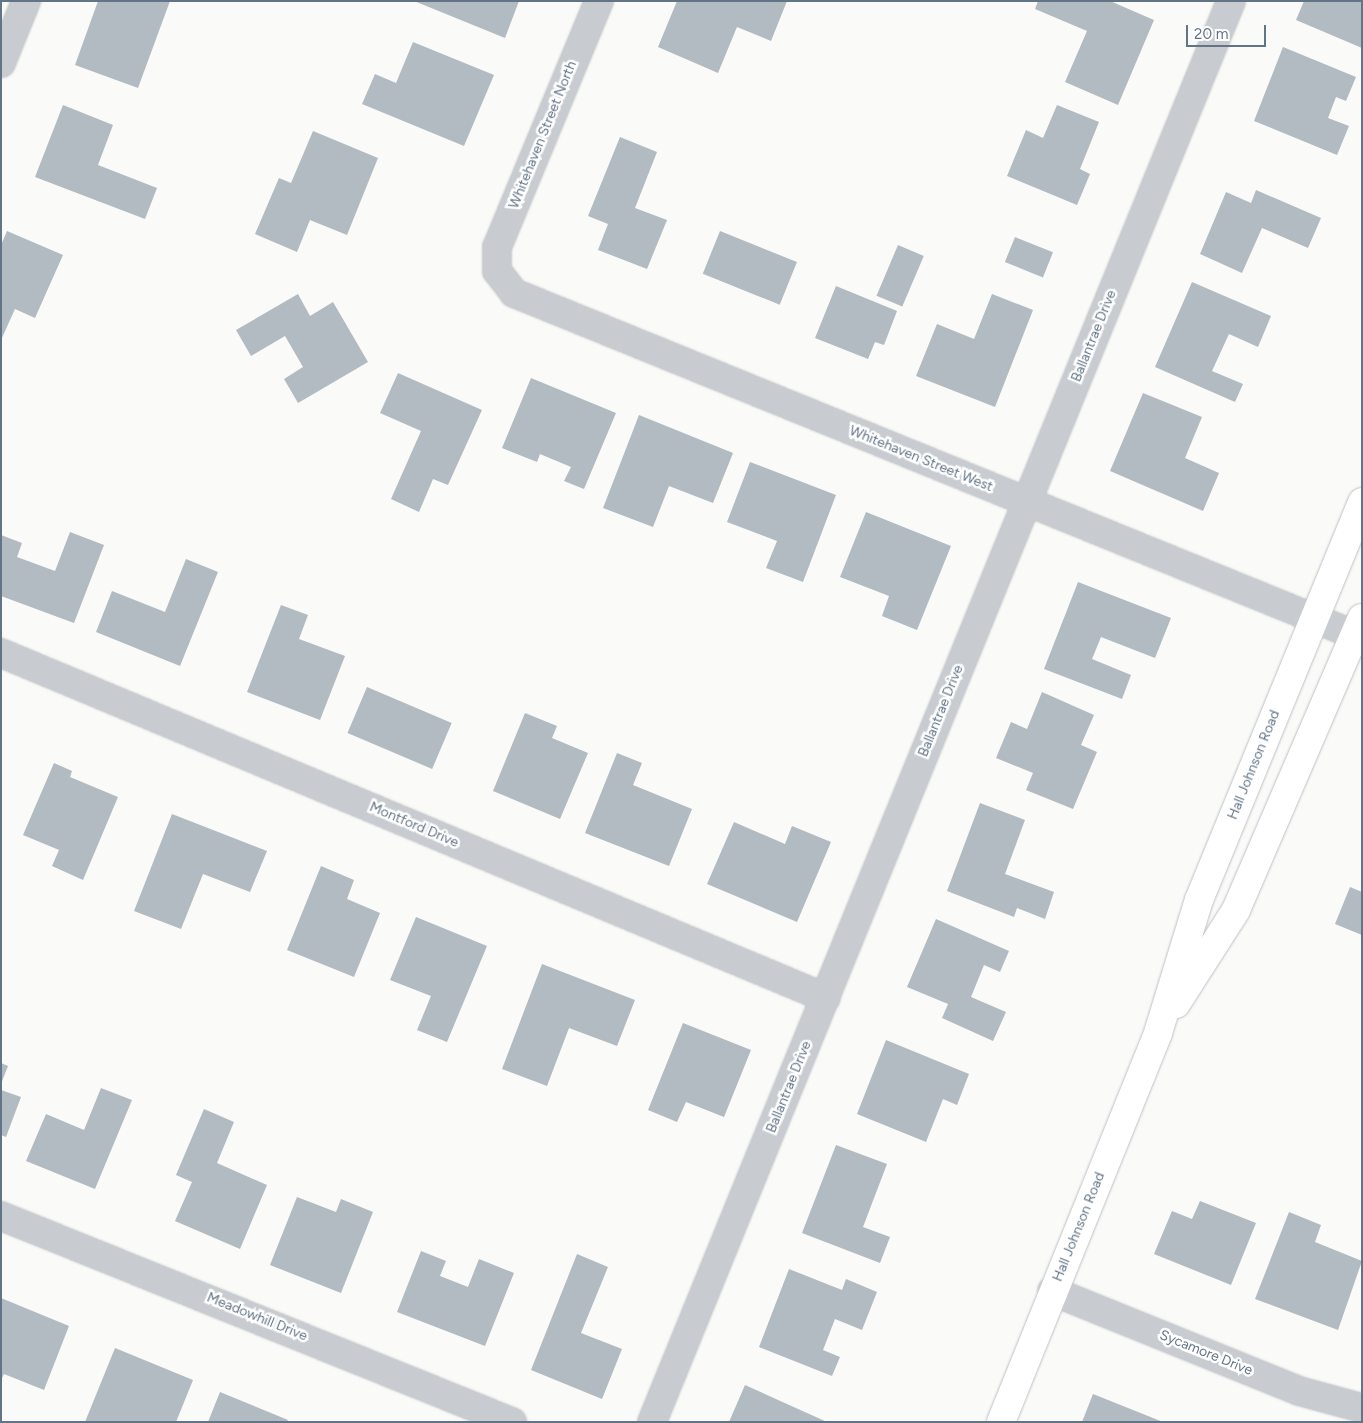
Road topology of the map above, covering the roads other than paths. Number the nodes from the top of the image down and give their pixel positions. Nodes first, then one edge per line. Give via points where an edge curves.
1 (26, 1) edge
2 (599, 1) edge
3 (1232, 1) edge
4 (3, 56) edge
5 (497, 272) joint
6 (1026, 501) junction
7 (1362, 502) edge
8 (1314, 618) junction
9 (1358, 626) edge
10 (1, 653) edge
11 (826, 998) junction
12 (1158, 1032) junction
13 (1, 1216) edge
14 (1052, 1291) junction
15 (1362, 1408) edge
16 (512, 1422) edge
17 (652, 1422) edge
18 (1001, 1422) edge

1 - 4 street
2 - 5 street, Whitehaven Street North via 497,246
3 - 6 street, Ballantrae Drive
5 - 6 street, Whitehaven Street West via 514,293
6 - 8 street, Whitehaven Street West
6 - 11 street, Ballantrae Drive
7 - 8 main road, Hall Johnson Road
8 - 9 street, Whitehaven Street West
8 - 12 main road, Hall Johnson Road via 1199,900
9 - 12 main road, Hall Johnson Road via 1236,910
10 - 11 street, Montford Drive
11 - 17 street, Ballantrae Drive
12 - 14 main road, Hall Johnson Road
13 - 16 street, Meadowhill Drive
14 - 15 street, Sycamore Drive via 1299,1391
14 - 18 main road, Hall Johnson Road

